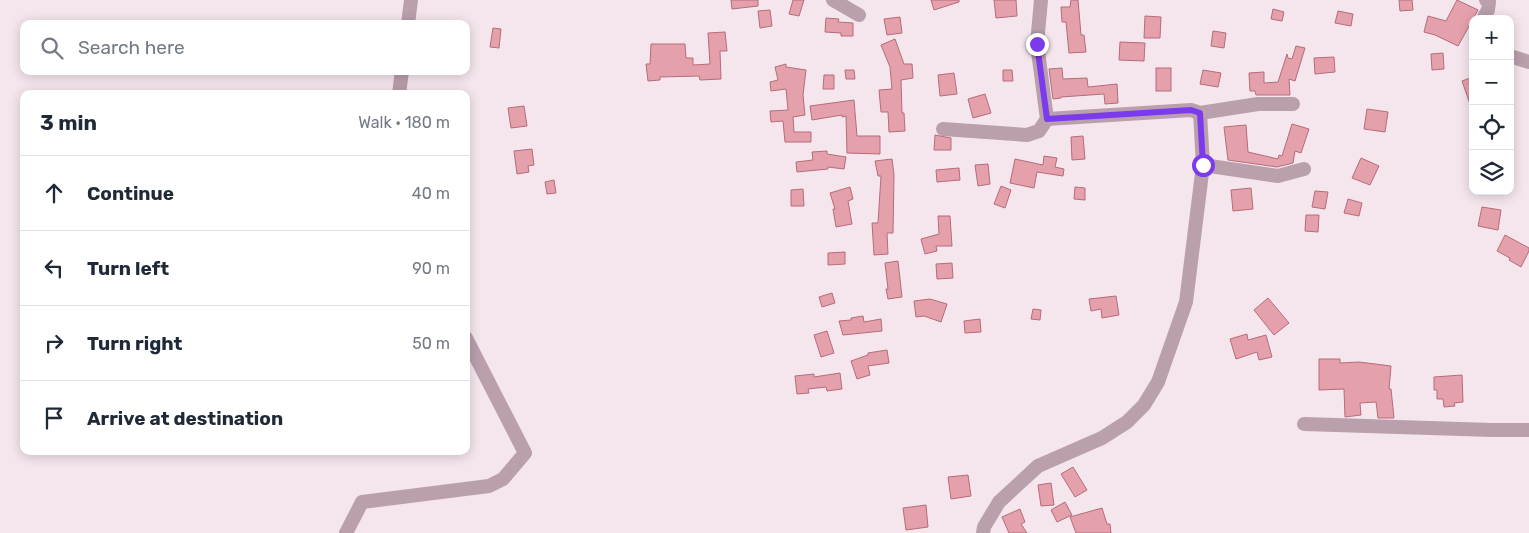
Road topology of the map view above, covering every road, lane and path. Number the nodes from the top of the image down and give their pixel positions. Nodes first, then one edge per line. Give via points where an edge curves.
1 (411, 0) edge
2 (833, 0) edge
3 (1042, 0) edge
4 (1486, 0) edge
5 (859, 15) dead end
6 (1485, 15) edge
7 (408, 20) edge
8 (1514, 57) edge
9 (1529, 62) edge
10 (401, 75) edge
11 (400, 90) edge
12 (1293, 104) dead end
13 (1200, 113) junction
14 (1047, 119) junction
15 (943, 129) dead end
16 (1203, 165) junction
17 (1304, 169) dead end
18 (470, 346) edge
19 (1304, 424) dead end
20 (1529, 430) edge
21 (346, 533) edge
22 (983, 533) edge

1 - 7 street
2 - 5 street
3 - 14 street via 1037,44
4 - 6 street via 1490,2
8 - 9 street
10 - 11 street
12 - 13 street via 1258,104
13 - 14 street via 1191,110
13 - 16 street
14 - 15 street via 1038,131 1026,135
16 - 17 street via 1278,176
16 - 22 street via 1186,302 1158,382 1144,405 1127,422 1102,438 1038,466 999,502
18 - 21 street via 526,453 503,479 489,486 362,502
19 - 20 street

